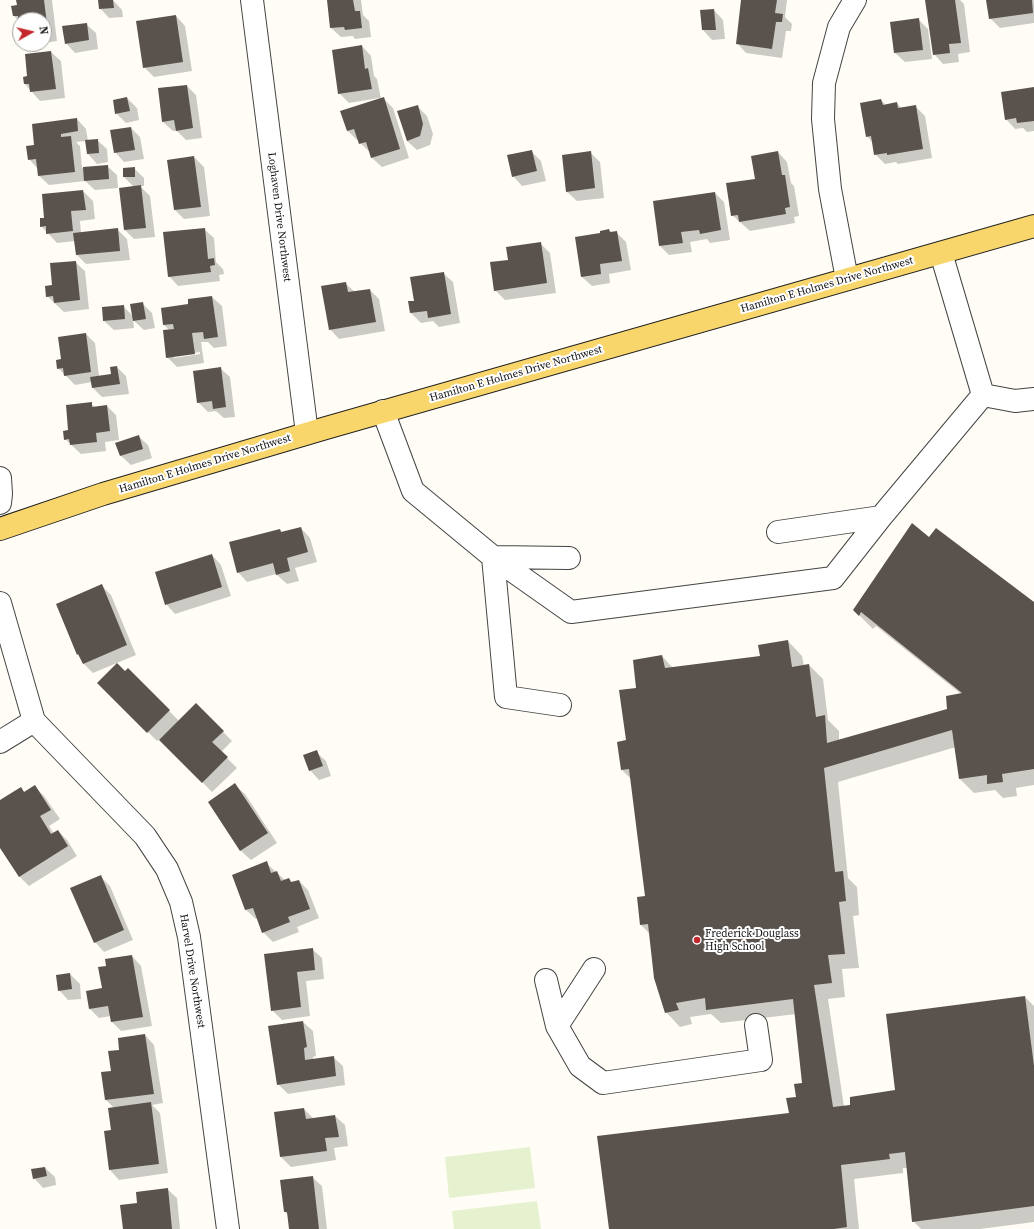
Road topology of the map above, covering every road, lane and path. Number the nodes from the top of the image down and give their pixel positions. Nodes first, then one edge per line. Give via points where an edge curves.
1 (252, 0) edge
2 (855, 0) edge
3 (1034, 226) edge
4 (941, 253) junction
5 (847, 279) junction
6 (983, 394) junction
7 (1034, 399) edge
8 (383, 412) junction
9 (307, 433) junction
10 (0, 478) edge
11 (0, 503) edge
12 (881, 517) junction
13 (0, 529) edge
14 (778, 532) dead end
15 (493, 557) junction
16 (569, 558) dead end
17 (0, 603) edge
18 (560, 704) dead end
19 (34, 721) junction
20 (0, 742) edge
21 (594, 969) dead end
22 (546, 980) dead end
23 (756, 1025) dead end
24 (557, 1026) junction
25 (228, 1229) edge

1 - 9 street, Loghaven Drive Northwest
2 - 5 street via 839,27 824,83 823,119 830,189
3 - 4 main road, Hamilton E Holmes Drive Northwest
4 - 5 main road, Hamilton E Holmes Drive Northwest
4 - 6 street
5 - 8 main road, Hamilton E Holmes Drive Northwest
6 - 7 street via 1015,401
6 - 12 street
8 - 9 main road, Hamilton E Holmes Drive Northwest
8 - 15 street via 413,491
9 - 13 main road, Hamilton E Holmes Drive Northwest via 103,494
10 - 11 street
12 - 14 street
12 - 15 street via 833,578 571,612
15 - 16 street
15 - 18 street via 506,697
17 - 19 street, Harvel Drive Northwest
19 - 20 street
19 - 25 street, Harvel Drive Northwest via 145,836 167,869 181,902
21 - 24 street
22 - 24 street
23 - 24 street via 761,1060 603,1083 580,1066

